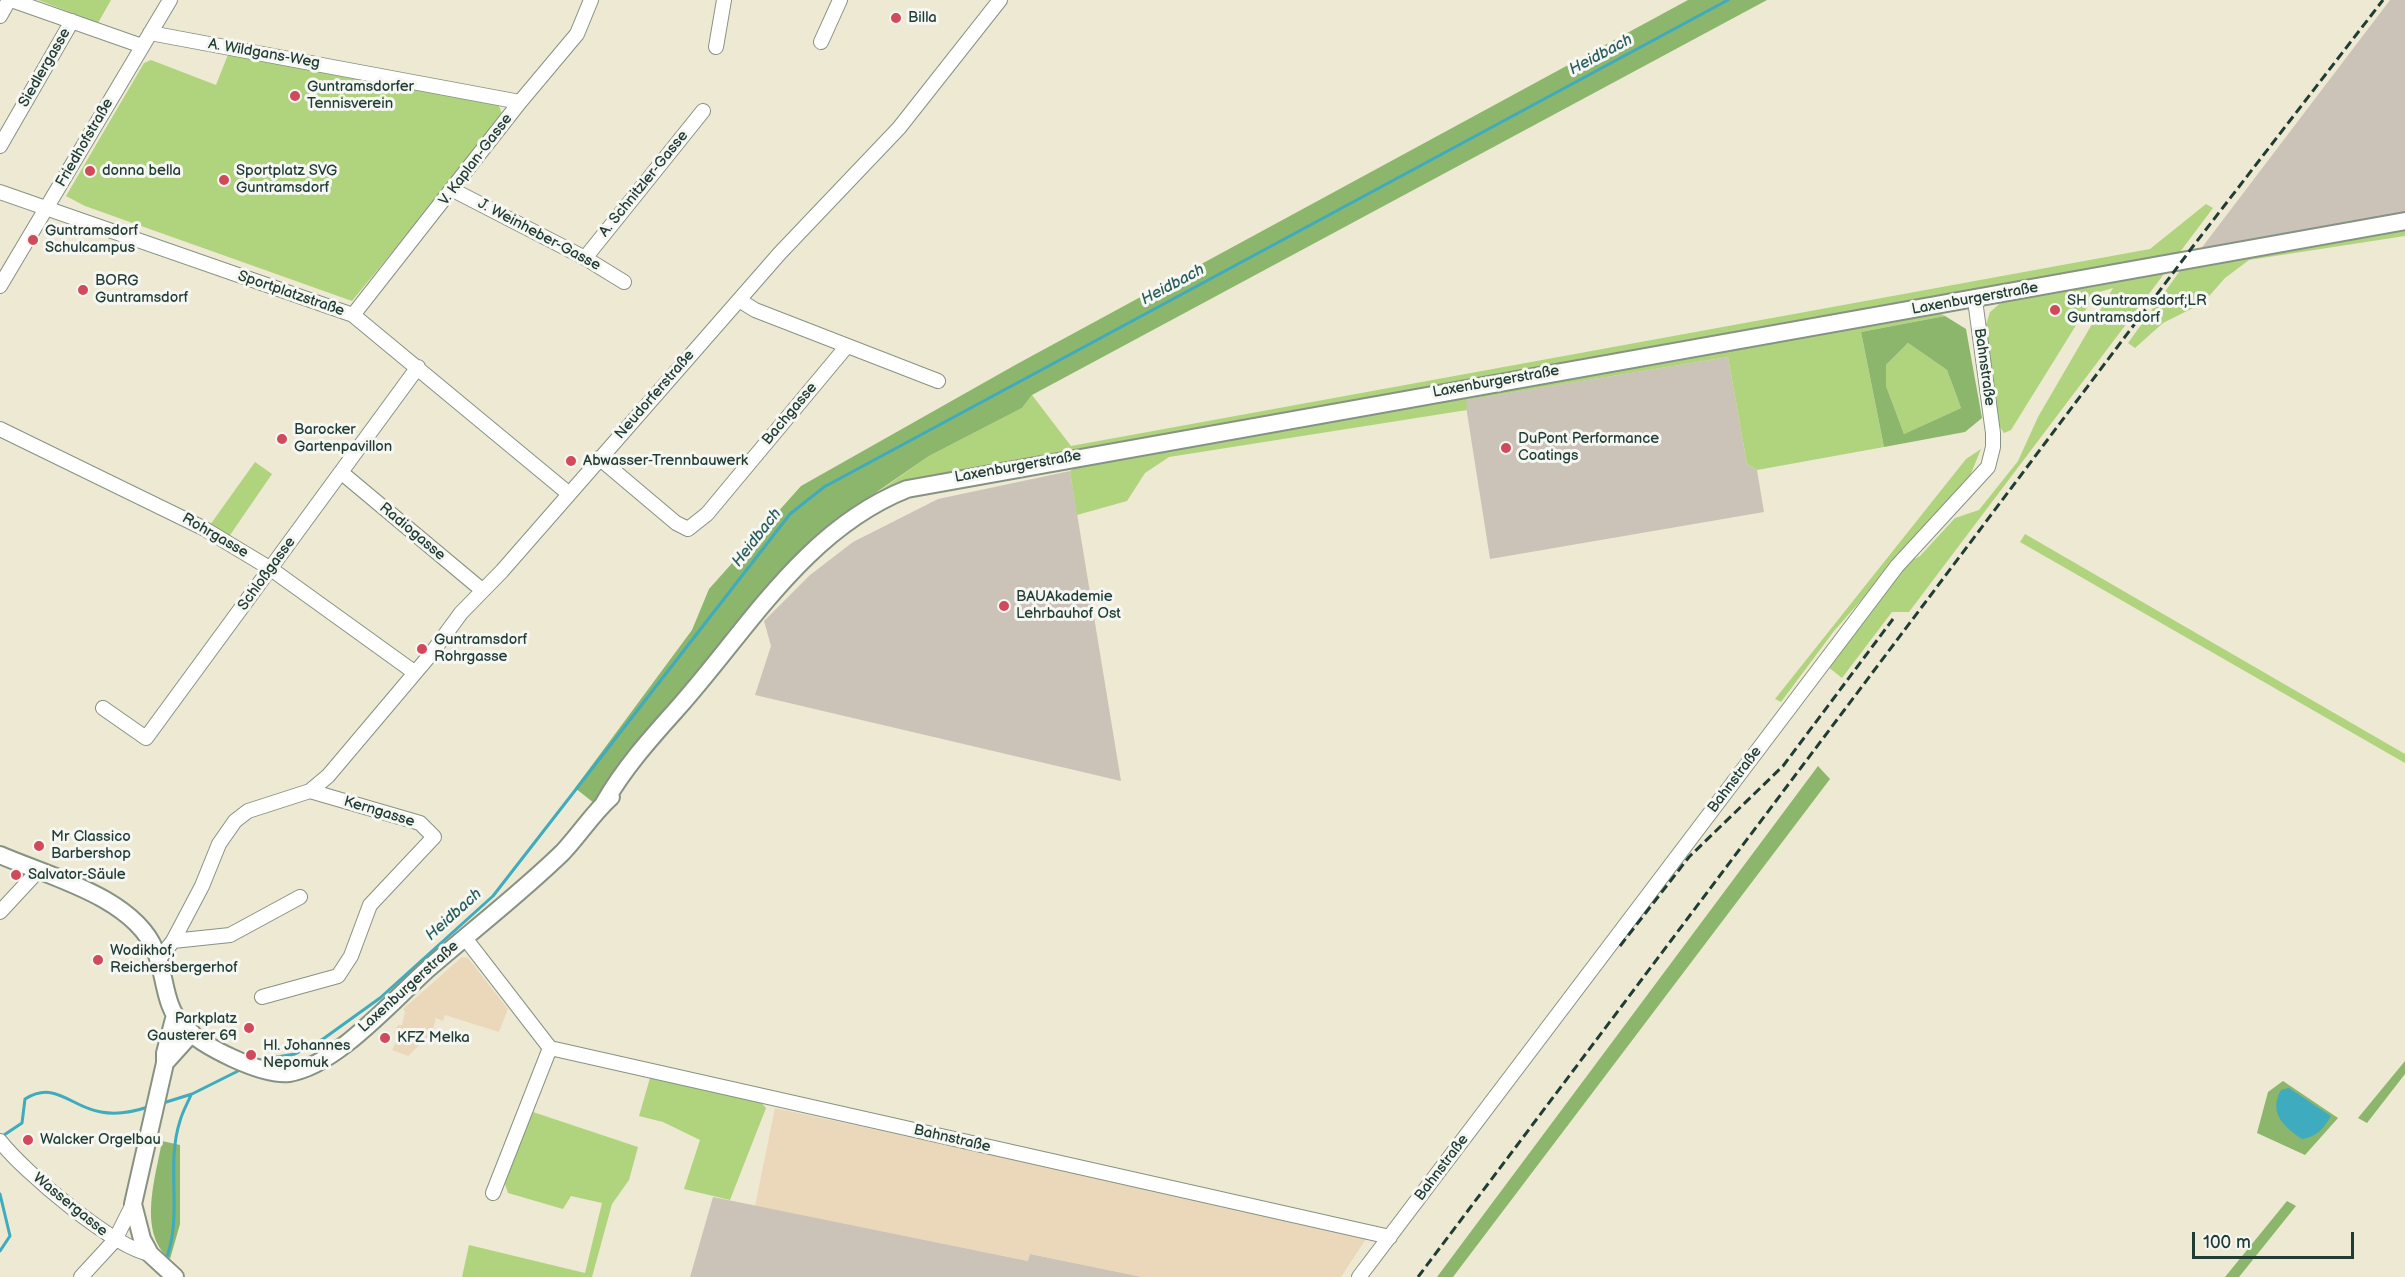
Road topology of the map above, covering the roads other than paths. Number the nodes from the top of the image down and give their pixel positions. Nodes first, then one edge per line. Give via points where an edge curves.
1 (10, 0) edge
2 (170, 0) edge
3 (591, 0) edge
4 (724, 0) edge
5 (840, 0) edge
6 (1000, 0) edge
7 (0, 16) edge
8 (72, 21) junction
9 (150, 33) junction
10 (821, 42) dead end
11 (142, 46) junction
12 (716, 47) dead end
13 (520, 102) junction
14 (703, 111) dead end
15 (0, 146) edge
16 (453, 190) junction
17 (0, 192) edge
18 (46, 209) junction
19 (2405, 221) edge
20 (585, 258) junction
21 (624, 282) dead end
22 (0, 286) edge
23 (739, 300) junction
24 (1976, 300) junction
25 (353, 315) junction
26 (847, 346) junction
27 (418, 367) junction
28 (938, 381) dead end
29 (0, 429) edge
30 (599, 458) junction
31 (342, 473) junction
32 (568, 493) junction
33 (271, 569) junction
34 (482, 590) junction
35 (414, 672) junction
36 (103, 708) dead end
37 (310, 791) junction
38 (0, 855) edge
39 (38, 871) junction
40 (300, 897) dead end
41 (0, 912) edge
42 (465, 938) junction
43 (173, 941) junction
44 (159, 959) junction
45 (262, 997) dead end
46 (175, 1015) junction
47 (192, 1033) junction
48 (550, 1048) junction
49 (165, 1063) junction
50 (3, 1145) edge
51 (493, 1193) dead end
52 (134, 1204) junction
53 (1390, 1237) junction
54 (115, 1240) junction
55 (162, 1266) edge
56 (81, 1277) edge
57 (1359, 1277) edge

1 - 7 street
1 - 8 street
2 - 9 street, Friedhofstraße
3 - 13 street, V. Kaplan-Gasse via 577,34
4 - 12 street
5 - 10 street
6 - 23 street, Neudorferstraße via 899,128
8 - 11 street
8 - 15 street, Siedlergasse
9 - 11 street, Friedhofstraße
9 - 13 street, A. Wildgans-Weg
11 - 18 street, Friedhofstraße
13 - 16 street, V. Kaplan-Gasse
14 - 20 street, A. Schnitzler-Gasse
16 - 20 street, J. Weinheber-Gasse
16 - 25 street, V. Kaplan-Gasse
17 - 18 street, Sportplatzstraße
18 - 22 street, Friedhofstraße
18 - 25 street, Sportplatzstraße
19 - 24 street, Laxenburgerstraße
20 - 21 street, J. Weinheber-Gasse
23 - 26 street via 754,310
23 - 30 street, Neudorferstraße
24 - 42 street, Laxenburgerstraße via 1229,429 907,489 880,500 855,516 799,565 659,726 604,803 565,849
24 - 53 street, Bahnstraße via 1993,433 1988,467 1897,566
25 - 27 street, Sportplatzstraße
26 - 28 street
26 - 30 street, Bachgasse via 707,514 688,529
27 - 31 street, Schloßgasse
27 - 32 street, Sportplatzstraße
29 - 33 street, Rohrgasse via 203,528
30 - 32 street, Neudorferstraße
31 - 33 street, Schloßgasse
31 - 34 street, Radiogasse
32 - 34 street, Neudorferstraße
33 - 35 street, Rohrgasse
33 - 36 street, Schloßgasse via 146,738
34 - 35 street, Neudorferstraße
35 - 37 street, Neudorferstraße via 328,776
37 - 43 street via 256,808 236,821 219,844
37 - 45 street, Kerngasse via 420,823 434,837 370,905 351,956 338,976
38 - 39 street, Laxenburgerstraße
39 - 41 street
39 - 44 street, Laxenburgerstraße via 111,903 148,936
40 - 43 street via 230,935
42 - 47 street, Laxenburgerstraße via 335,1052 290,1072 258,1070
42 - 48 street
43 - 44 street
44 - 46 street, Laxenburgerstraße via 164,988
46 - 47 street, Laxenburgerstraße
46 - 49 street
47 - 49 street
48 - 51 street
48 - 53 street, Bahnstraße
49 - 52 street
50 - 54 street, Wassergasse via 27,1170
52 - 54 street
52 - 55 street via 142,1239
53 - 57 street, Bahnstraße
54 - 55 street, Wassergasse
54 - 56 street

